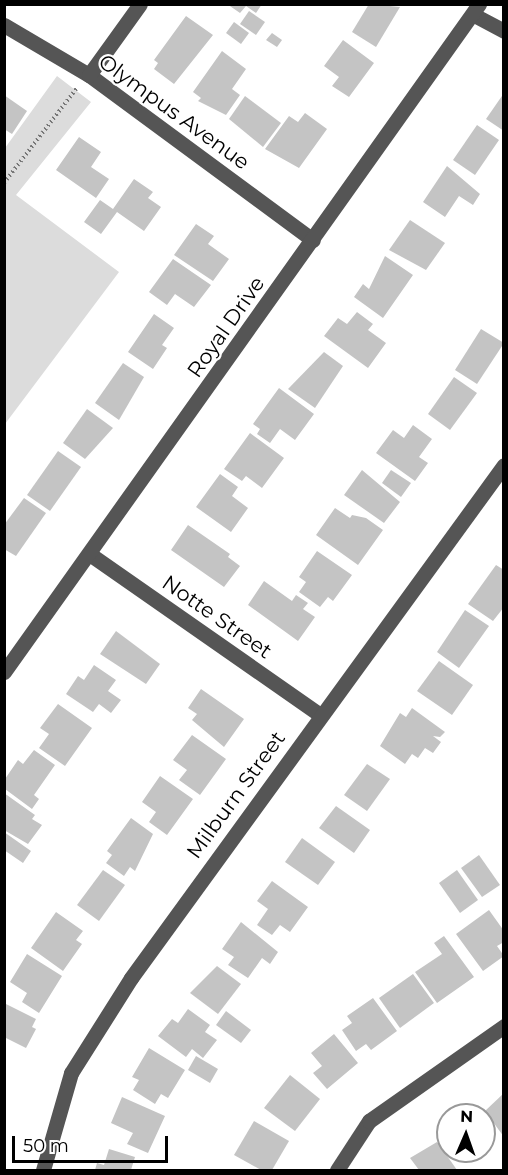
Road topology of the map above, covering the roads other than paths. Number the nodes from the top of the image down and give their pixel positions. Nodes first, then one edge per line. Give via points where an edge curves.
1 (140, 4) edge
2 (476, 10) edge
3 (4, 25) edge
4 (504, 31) edge
5 (89, 75) junction
6 (313, 240) junction
7 (504, 465) edge
8 (92, 555) junction
9 (4, 672) edge
10 (320, 714) junction
11 (504, 1026) edge
12 (43, 1170) edge
13 (337, 1170) edge

1 - 5 street
2 - 4 street
2 - 6 street, Royal Drive
3 - 5 street, Olympus Avenue
5 - 6 street, Olympus Avenue
6 - 8 street, Royal Drive
7 - 10 street, Milburn Street
8 - 9 street, Royal Drive
8 - 10 street, Notte Street
10 - 12 street, Milburn Street via 131,978 71,1073
11 - 13 street via 369,1121

